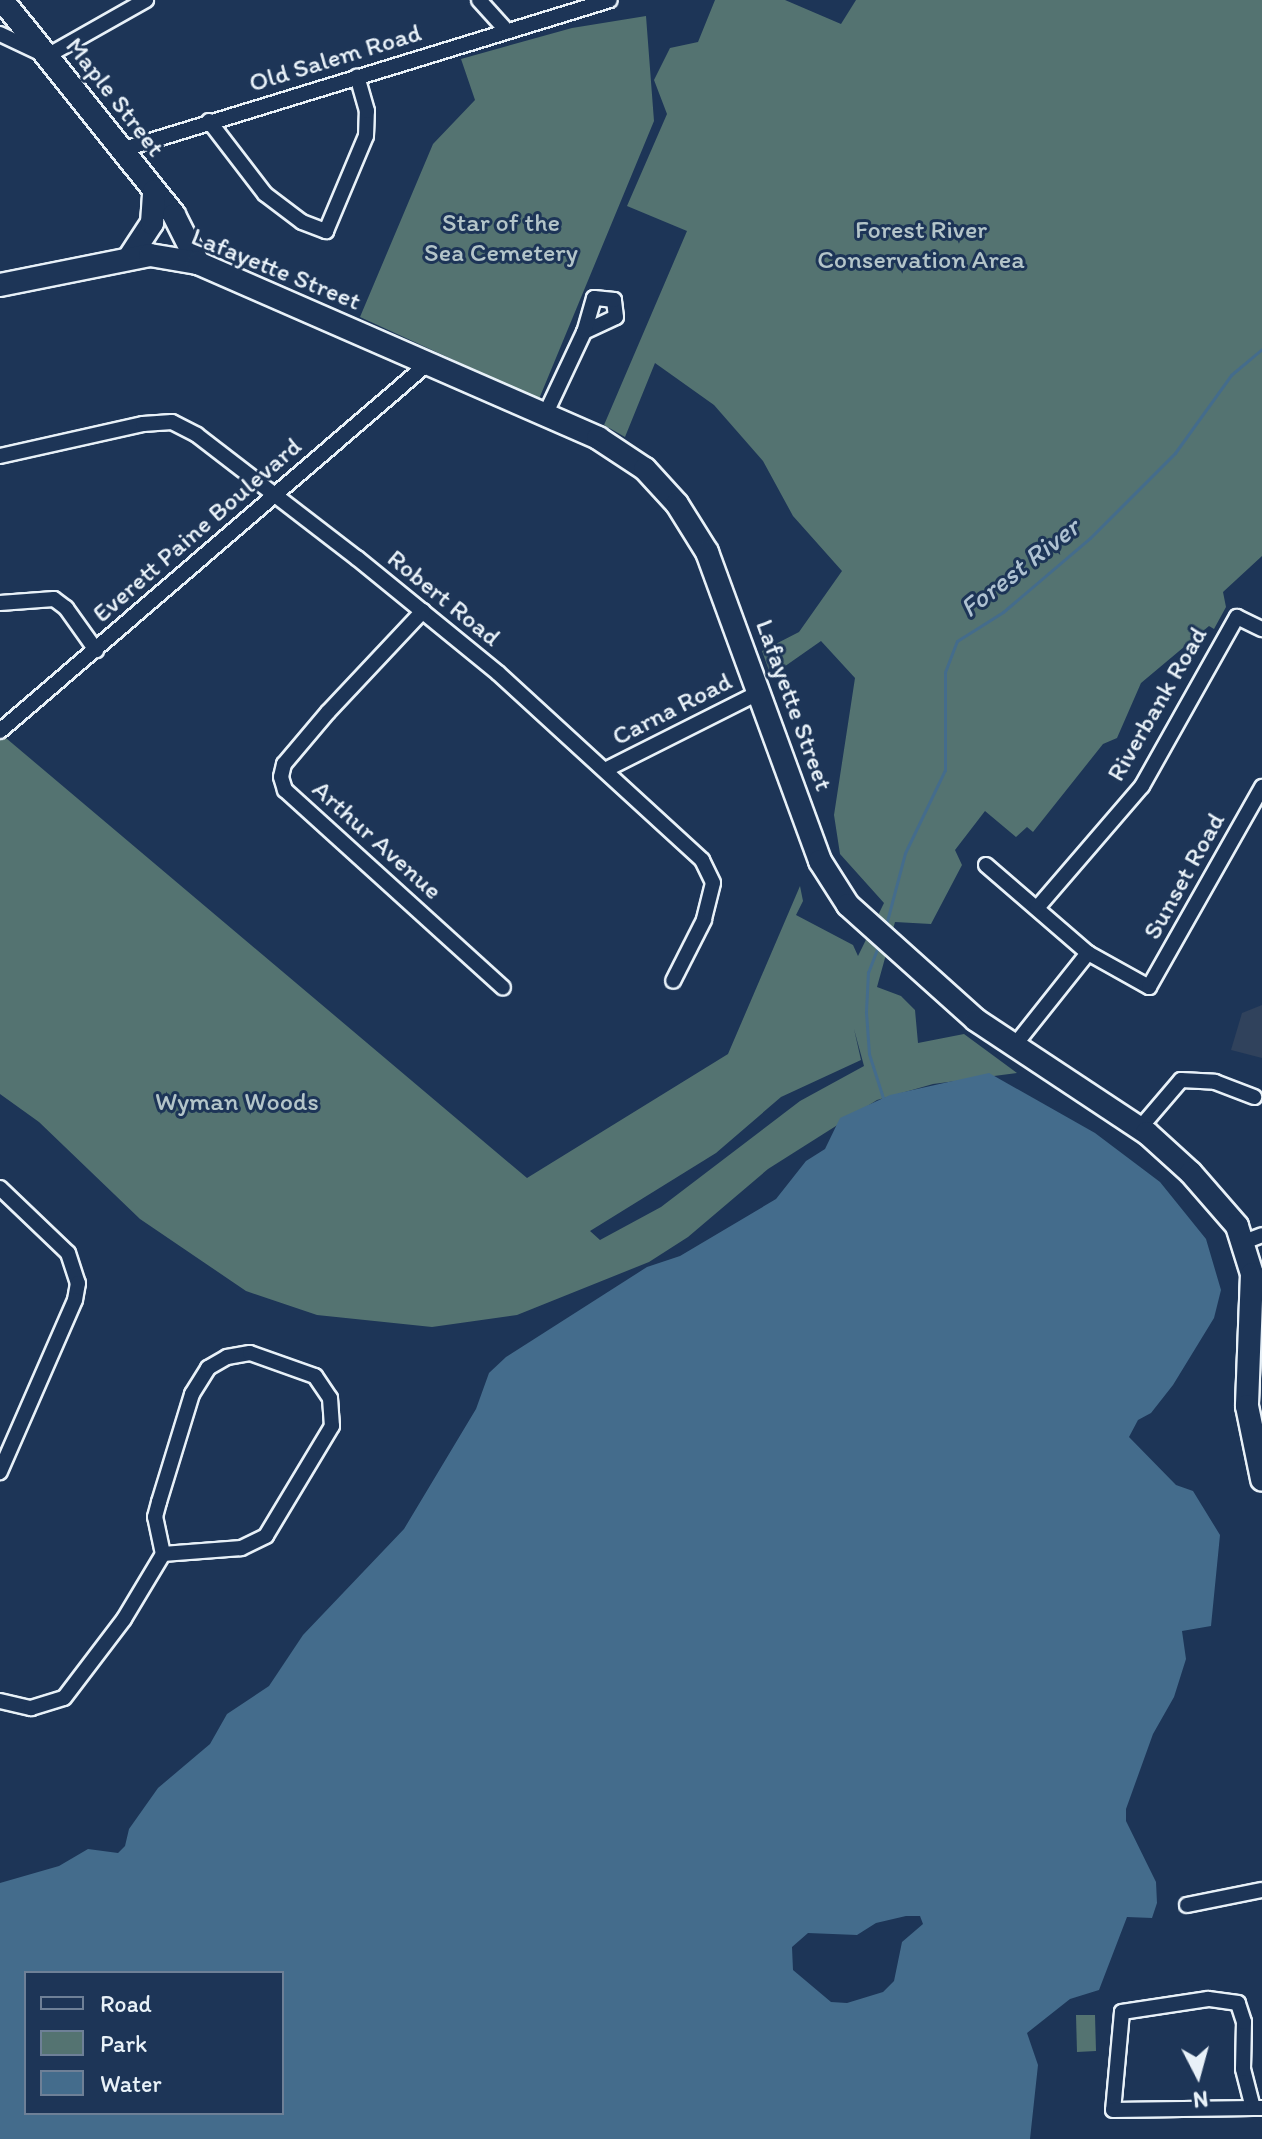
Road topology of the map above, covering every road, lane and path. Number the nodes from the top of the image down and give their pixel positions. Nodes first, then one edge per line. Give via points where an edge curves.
1 (2, 0) edge
2 (146, 0) edge
3 (479, 0) edge
4 (610, 0) edge
5 (507, 31) junction
6 (0, 34) edge
7 (47, 56) junction
8 (357, 76) junction
9 (209, 121) junction
10 (121, 150) junction
11 (154, 191) junction
12 (172, 257) junction
13 (129, 258) junction
14 (198, 263) junction
15 (0, 285) edge
16 (584, 332) dead end
17 (426, 365) junction
18 (545, 415) junction
19 (0, 456) edge
20 (274, 494) junction
21 (0, 603) edge
22 (423, 611) junction
23 (1262, 629) edge
24 (96, 650) junction
25 (760, 692) junction
26 (0, 731) edge
27 (605, 770) junction
28 (1262, 787) edge
29 (986, 865) dead end
30 (1037, 908) junction
31 (1088, 953) junction
32 (673, 981) dead end
33 (503, 988) dead end
34 (1014, 1046) junction
35 (1254, 1097) dead end
36 (1140, 1128) junction
37 (0, 1188) edge
38 (1253, 1238) edge
39 (1258, 1302) edge
40 (0, 1472) edge
41 (1262, 1479) edge
42 (163, 1554) junction
43 (0, 1701) edge
44 (1262, 1890) edge
45 (1187, 1905) dead end
46 (1258, 2108) edge

1 - 7 main road, Maple Street
2 - 7 street
3 - 5 street
4 - 5 street, Old Salem Road
5 - 8 street, Old Salem Road
6 - 7 street
7 - 10 main road, Maple Street
8 - 9 street, Old Salem Road
8 - 9 street via 367,111 366,136 326,231 302,222 265,194
9 - 10 street, Old Salem Road
10 - 11 main road, Maple Street
11 - 12 main road, Maple Street
11 - 13 main road via 152,223
11 - 14 main road, Maple Street via 174,215
12 - 13 main road, Lafayette Street
12 - 14 main road, Lafayette Street
13 - 15 main road, Lafayette Street
14 - 17 main road, Lafayette Street
16 - 18 street
17 - 18 main road, Lafayette Street
17 - 20 street, Everett Paine Boulevard
18 - 25 main road, Lafayette Street via 619,450 677,504 707,552
19 - 20 street, Robert Road via 161,420 197,435
20 - 22 street, Robert Road
20 - 24 street, Everett Paine Boulevard
21 - 24 street via 54,599
22 - 27 street, Robert Road
22 - 33 street, Arthur Avenue via 328,712 284,764 281,777 285,790
23 - 30 street, Riverbank Road via 1237,617 1142,786
24 - 26 street, Everett Paine Boulevard
25 - 27 street, Carna Road
25 - 34 main road, Lafayette Street via 820,861 867,924
27 - 32 street, Robert Road via 711,871 704,920
28 - 31 street, Sunset Road via 1148,986
29 - 30 street
30 - 31 street
31 - 34 street
34 - 36 main road, Lafayette Street
35 - 36 street via 1215,1082 1181,1080
36 - 38 main road, Lafayette Street
37 - 40 street via 68,1253 78,1283
38 - 39 main road, Lafayette Street
39 - 41 main road, Lafayette Street via 1247,1406
42 - 42 street via 155,1517 198,1379 217,1361 250,1353 315,1376 330,1398 332,1426 266,1536 241,1548
42 - 43 street via 112,1637 64,1698 31,1708
44 - 45 street
46 - 46 street via 1113,2110 1122,2012 1208,1999 1238,2003 1244,2022 1243,2069

